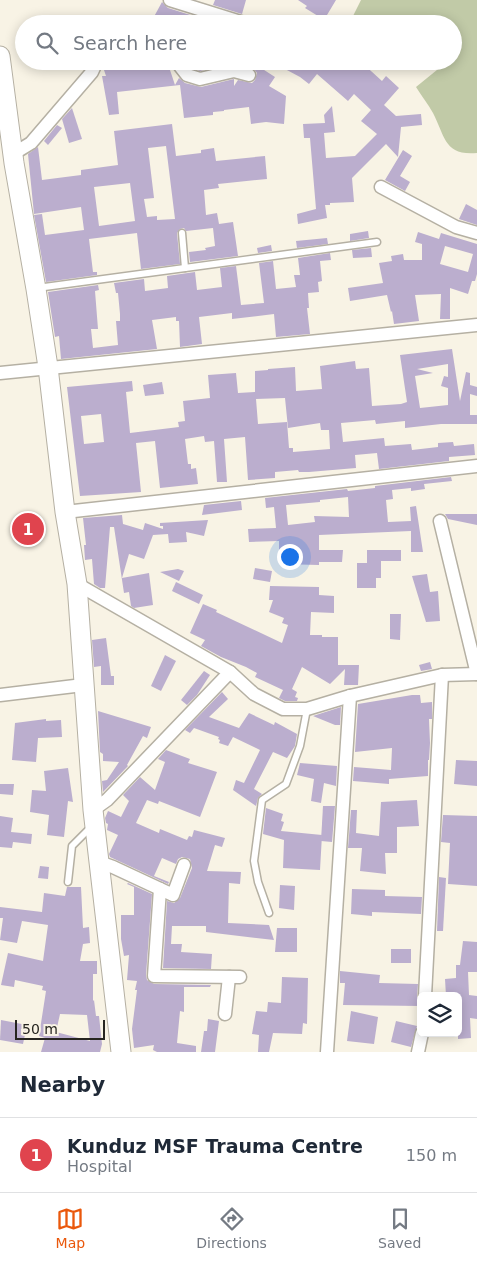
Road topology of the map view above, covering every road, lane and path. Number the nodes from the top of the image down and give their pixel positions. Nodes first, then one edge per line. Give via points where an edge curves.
1 (170, 0) edge
2 (218, 15) edge
3 (0, 56) edge
4 (93, 70) edge
5 (183, 70) edge
6 (250, 75) dead end
7 (9, 161) edge
8 (381, 187) dead end
9 (182, 233) dead end
10 (477, 233) edge
11 (377, 242) dead end
12 (185, 268) junction
13 (36, 289) junction
14 (477, 326) edge
15 (48, 367) junction
16 (0, 373) edge
17 (477, 466) edge
18 (66, 512) junction
19 (440, 521) dead end
20 (77, 584) junction
21 (230, 672) junction
22 (477, 674) edge
23 (442, 675) junction
24 (83, 685) junction
25 (0, 695) edge
26 (350, 696) junction
27 (307, 709) junction
28 (94, 817) junction
29 (99, 862) junction
30 (184, 865) dead end
31 (68, 882) dead end
32 (160, 889) junction
33 (269, 913) dead end
34 (425, 992) edge
35 (225, 1014) dead end
36 (421, 1037) edge
37 (122, 1052) edge
38 (327, 1052) edge
39 (418, 1052) edge

1 - 2 street
3 - 7 street
4 - 7 street via 31,143
5 - 6 street via 187,75 200,78 234,71
7 - 13 street
8 - 10 street via 456,227
9 - 12 lane
11 - 12 lane
12 - 13 lane
13 - 15 street
14 - 15 street
15 - 16 street
15 - 18 street
17 - 18 street
18 - 20 street
19 - 22 street
20 - 21 street
20 - 24 street
21 - 27 street via 254,694 283,710
21 - 28 street
22 - 23 street
23 - 26 street
23 - 34 street
24 - 25 street
24 - 28 street
26 - 27 street
26 - 38 street
27 - 33 lane via 300,746 286,784 262,800 254,861
28 - 29 street
28 - 31 lane via 72,846
29 - 32 street
29 - 37 street
30 - 32 street via 173,895
32 - 35 street via 154,976 235,977
36 - 39 street

